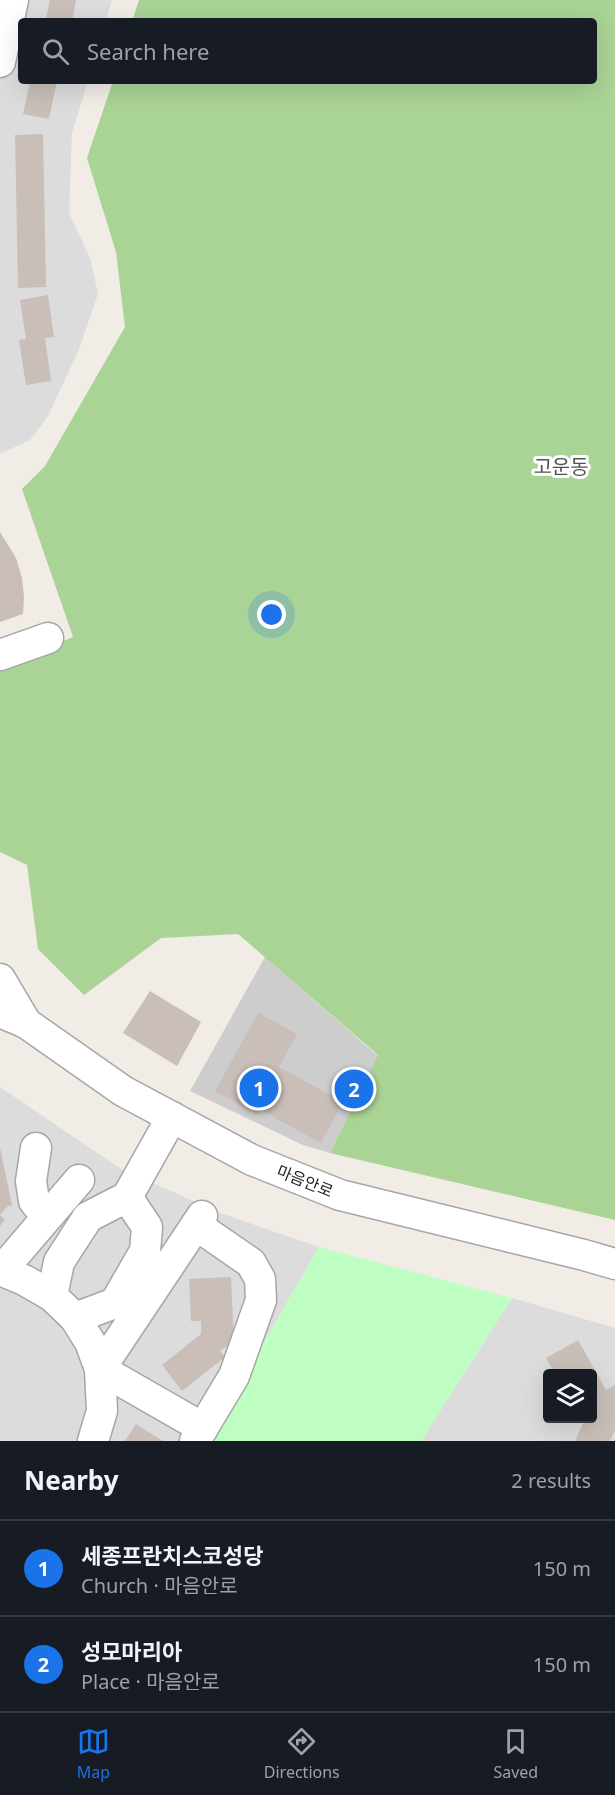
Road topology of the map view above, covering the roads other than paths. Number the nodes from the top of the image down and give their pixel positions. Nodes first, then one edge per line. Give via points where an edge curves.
1 (13, 0) edge
2 (0, 62) edge
3 (48, 638) dead end
4 (0, 655) edge
5 (0, 979) edge
6 (13, 1018) edge
7 (172, 1117) junction
8 (36, 1148) dead end
9 (79, 1180) dead end
10 (127, 1197) junction
11 (46, 1217) junction
12 (615, 1264) edge
13 (1, 1270) edge
14 (52, 1296) junction
15 (75, 1317) junction
16 (100, 1369) junction
17 (199, 1435) edge
18 (93, 1441) edge

1 - 2 street
3 - 4 street
5 - 6 street
6 - 7 street, 마음안로 via 123,1091
7 - 10 street
7 - 12 street, 마음안로 via 252,1160 340,1195
8 - 11 street via 31,1181 34,1201
9 - 11 street
10 - 14 street via 88,1217 59,1262
10 - 15 street via 147,1227 145,1251 115,1303
11 - 13 street
13 - 14 street
14 - 15 street
15 - 16 street
16 - 17 street
16 - 17 street via 199,1221 250,1263 260,1279 261,1300 234,1376
16 - 18 street via 102,1411

